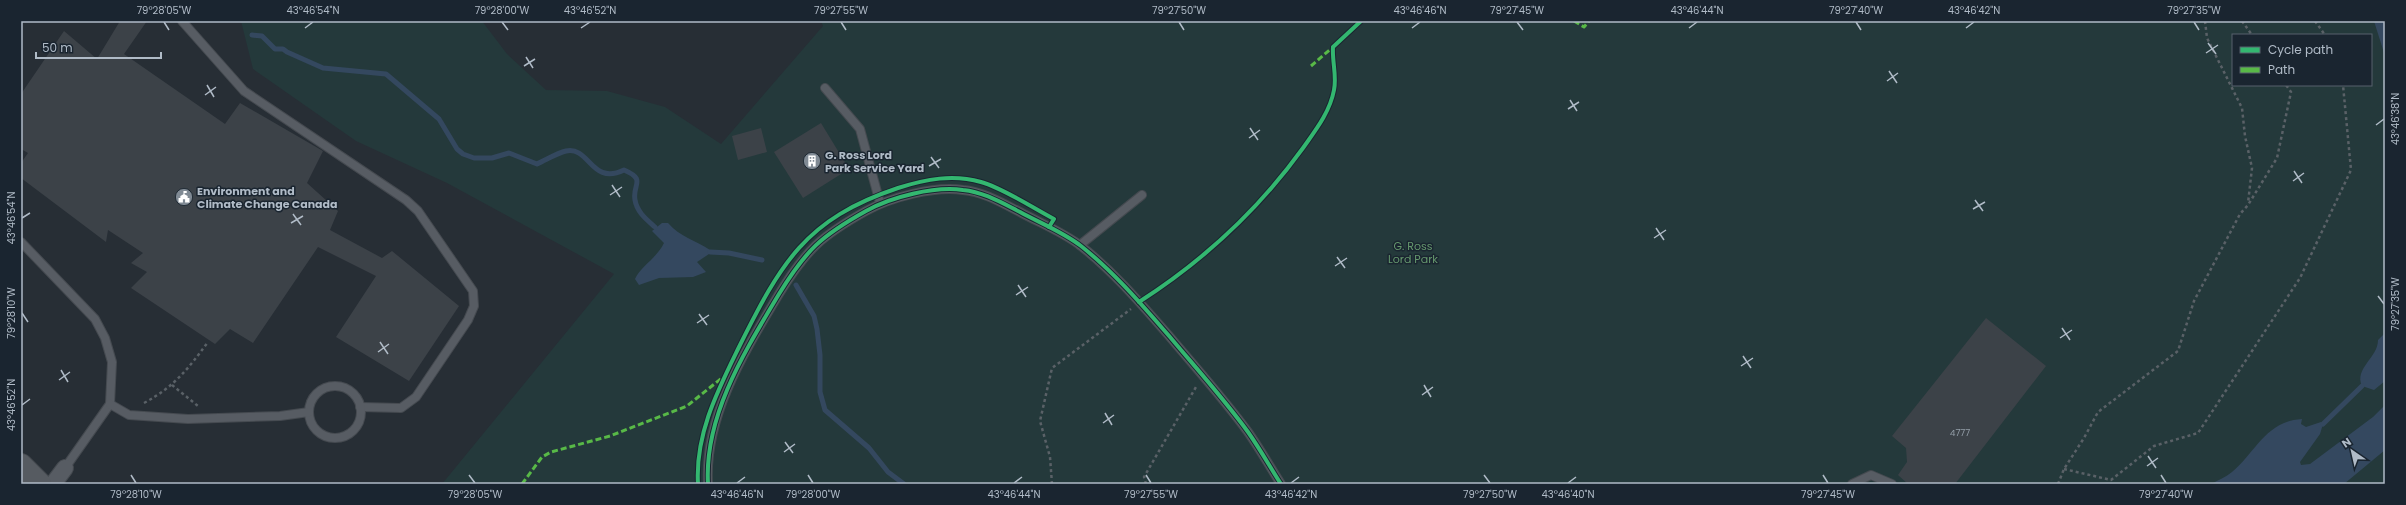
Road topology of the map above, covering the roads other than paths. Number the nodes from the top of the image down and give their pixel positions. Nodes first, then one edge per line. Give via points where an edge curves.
1 (182, 21) edge
2 (825, 88) dead end
3 (1142, 195) dead end
4 (880, 203) junction
5 (21, 242) edge
6 (1080, 245) junction
7 (110, 404) junction
8 (360, 407) junction
9 (309, 412) junction
10 (21, 465) edge
11 (65, 468) joint
12 (40, 484) edge
13 (53, 484) edge
14 (708, 484) edge
15 (1281, 484) edge
16 (1852, 484) edge
17 (1892, 484) edge

1 - 8 lane via 244,91 406,200 418,211 473,291 474,306 468,320 416,397 401,408
2 - 4 lane via 860,129
3 - 6 lane
4 - 6 lane via 930,191 967,190 992,198
4 - 14 lane via 833,229 812,247 796,266 763,321 720,407 709,451
5 - 7 lane via 95,319 105,338 112,362
6 - 15 lane via 1140,302 1248,432
7 - 9 lane via 129,415 213,418 280,416
7 - 11 lane
8 - 9 lane via 352,392 332,387 320,391 314,397
8 - 9 lane via 358,423 353,430 338,438 321,434 315,428
10 - 12 main road
11 - 13 street
16 - 17 lane via 1871,475

